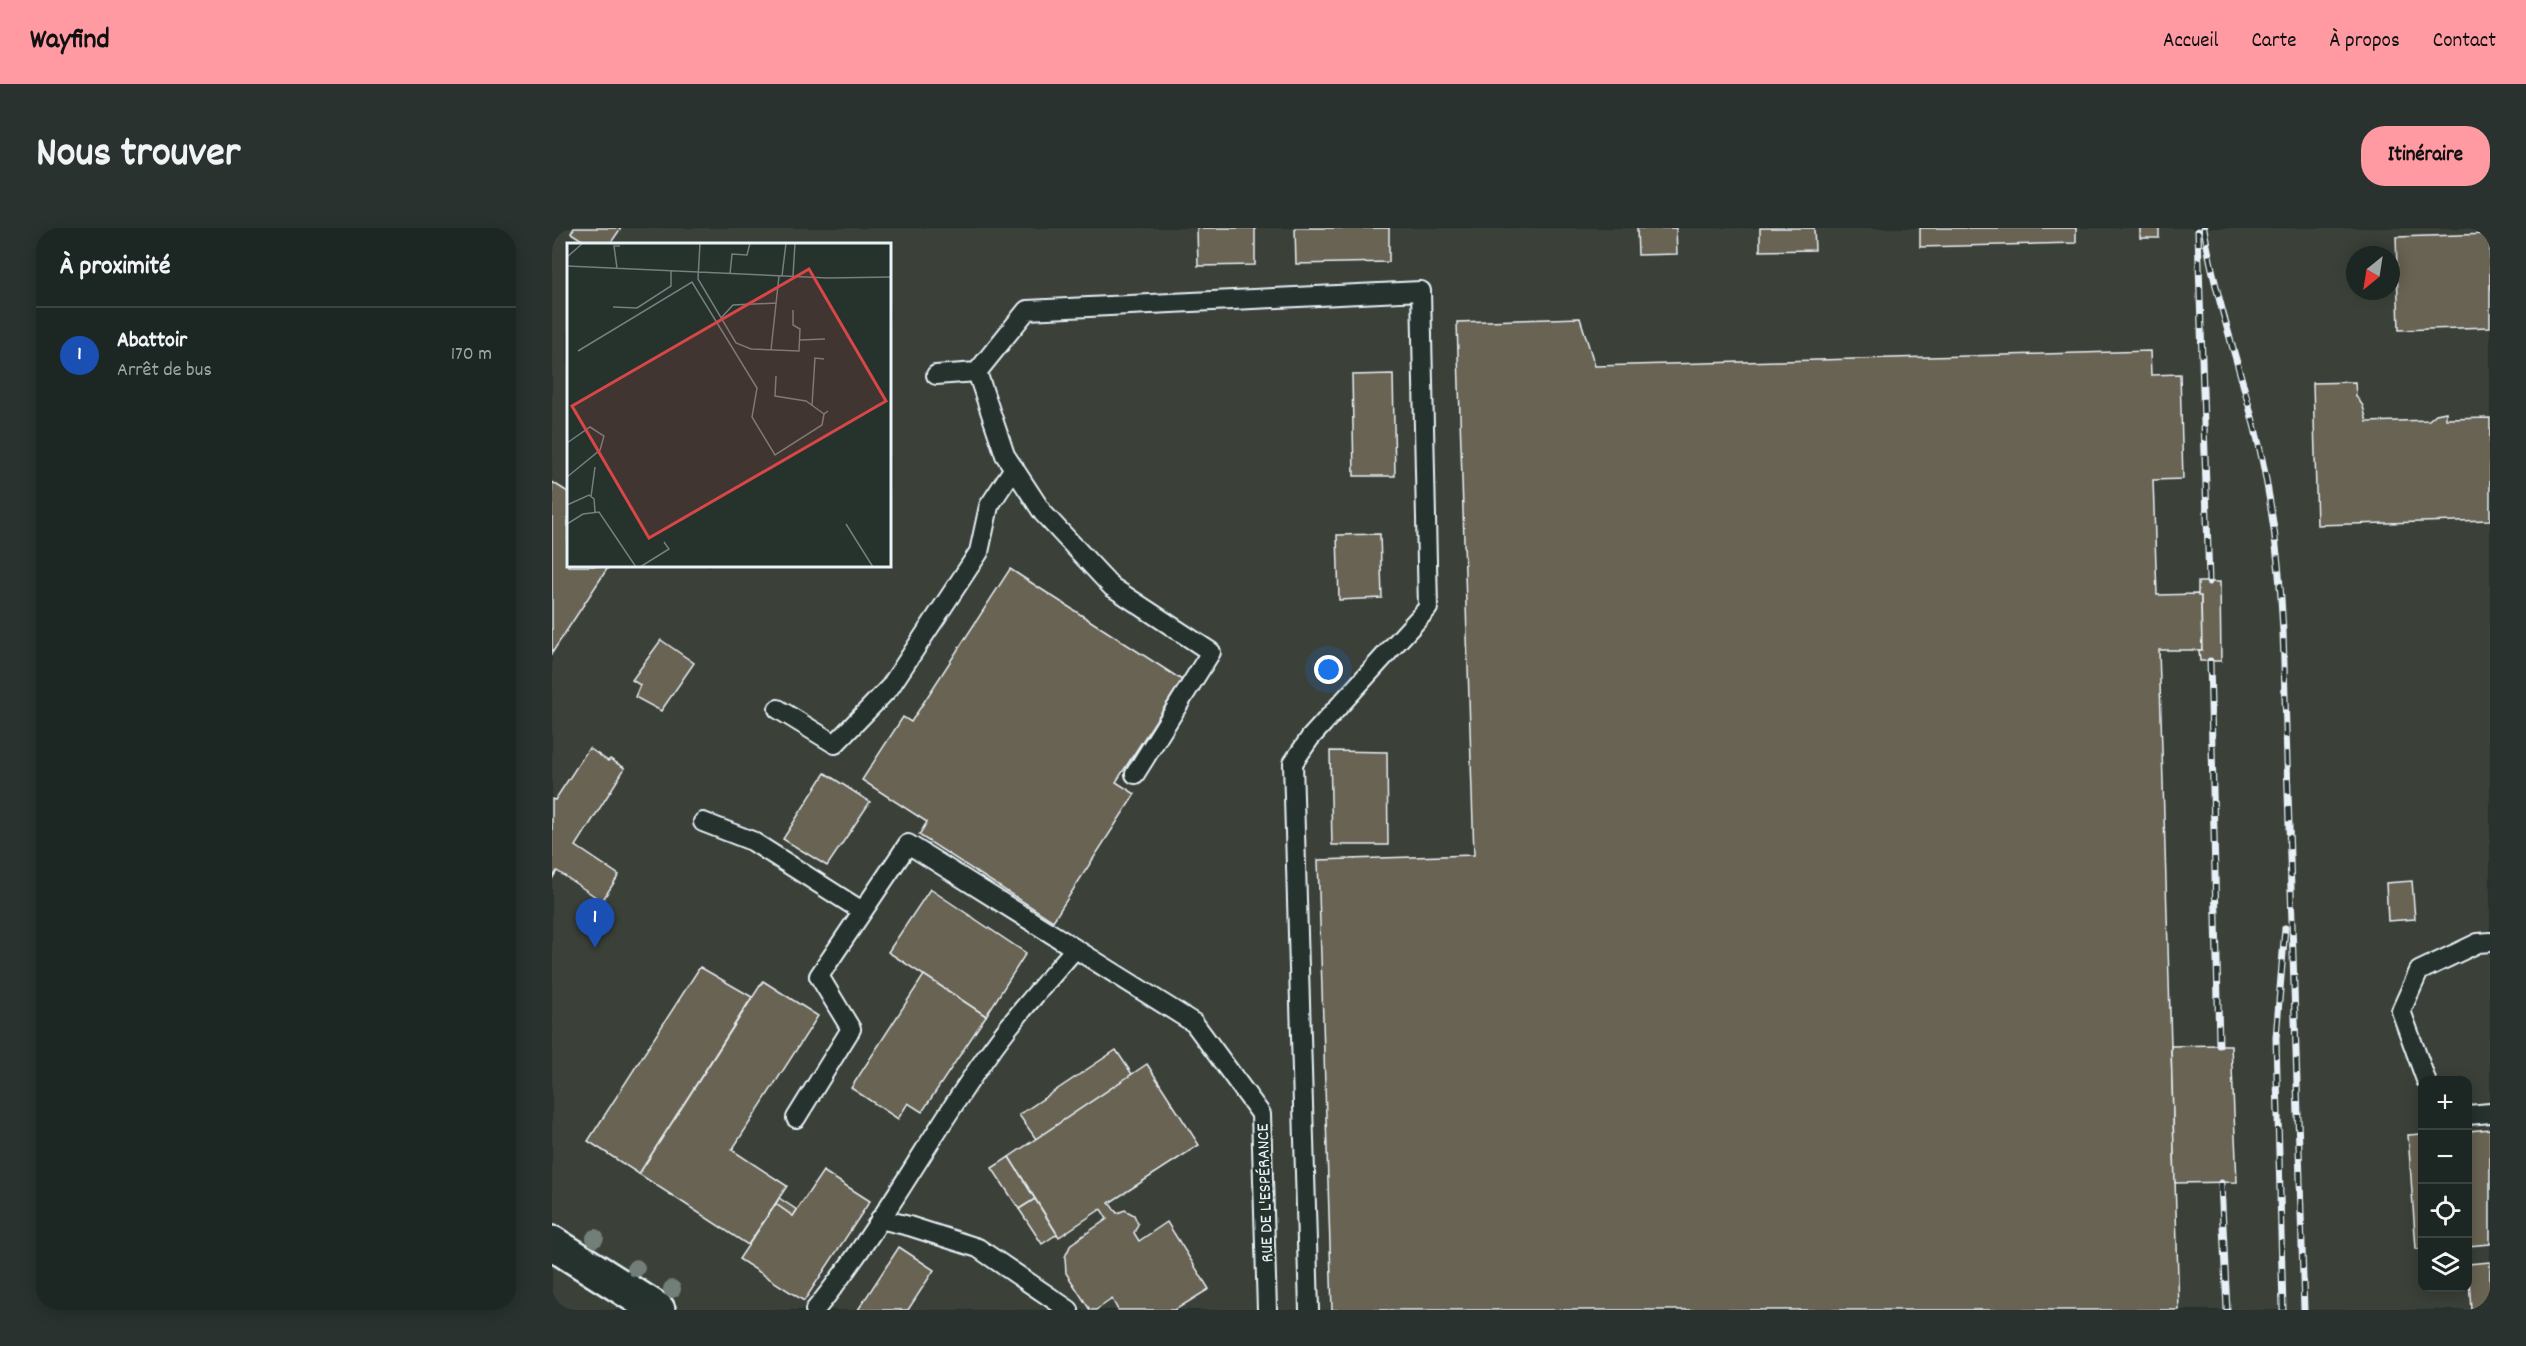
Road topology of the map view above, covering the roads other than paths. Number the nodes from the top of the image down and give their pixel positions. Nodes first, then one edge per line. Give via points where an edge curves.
1 (977, 372) junction
2 (936, 375) dead end
3 (1014, 468) junction
4 (778, 709) dead end
5 (1135, 774) dead end
6 (703, 822) dead end
7 (862, 911) junction
8 (2490, 942) edge
9 (1074, 950) junction
10 (2425, 1076) edge
11 (2490, 1113) edge
12 (2472, 1115) edge
13 (796, 1118) dead end
14 (880, 1220) junction
15 (552, 1243) edge
16 (657, 1310) edge
17 (815, 1310) edge
18 (1069, 1310) edge
19 (1267, 1310) edge
20 (1309, 1310) edge

1 - 2 lane
1 - 3 lane via 1005,455
1 - 20 lane via 1027,310 1421,291 1428,608 1310,738 1293,763
3 - 4 lane via 988,506 979,552 890,687 843,736 835,744
3 - 5 lane via 1043,513 1112,587 1211,652
6 - 7 lane via 752,841
7 - 9 lane, RUE DE L'ESPÉRANCE via 908,844
7 - 13 lane via 819,976 851,1029
8 - 10 lane via 2478,943 2420,971 2401,1011
9 - 14 lane via 985,1059
9 - 19 lane, RUE DE L'ESPÉRANCE via 1194,1023 1261,1114
11 - 12 lane
14 - 17 lane via 852,1264
14 - 18 lane via 978,1248
15 - 16 main road

